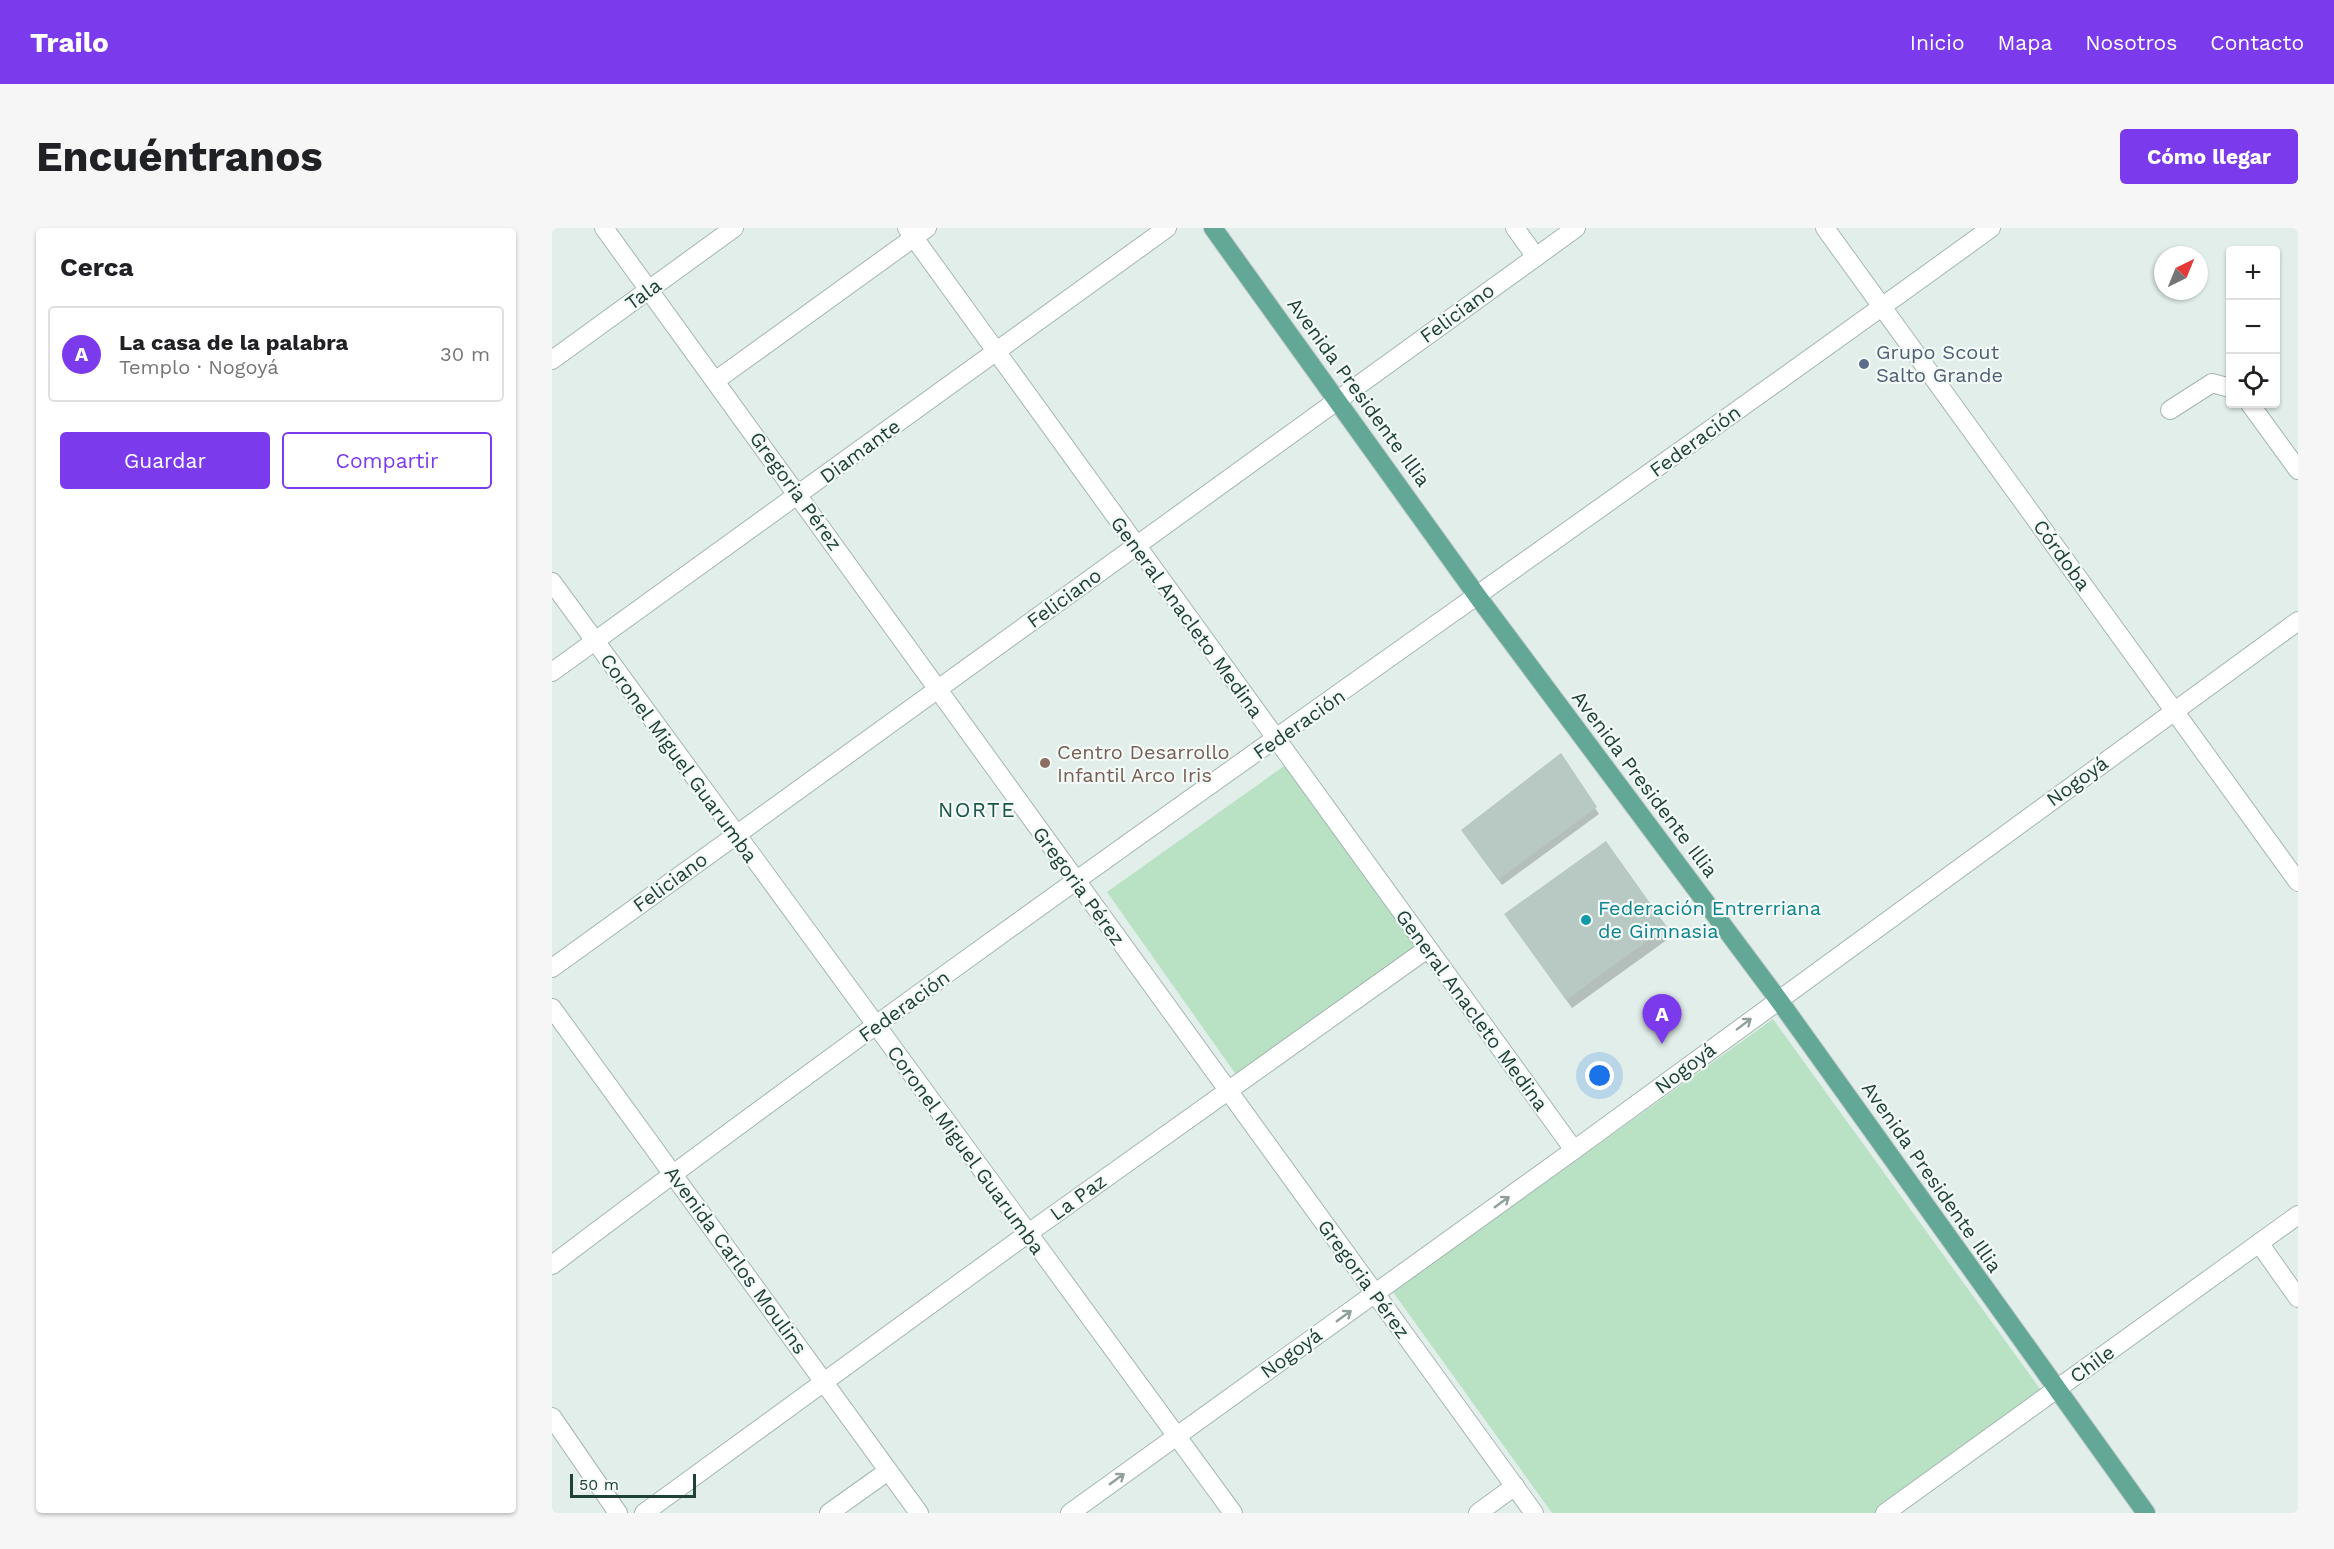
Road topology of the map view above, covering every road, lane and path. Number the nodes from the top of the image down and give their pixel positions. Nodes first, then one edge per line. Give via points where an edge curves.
1 (604, 228) edge
2 (734, 228) edge
3 (1167, 228) edge
4 (1213, 228) edge
5 (1515, 228) edge
6 (1576, 228) edge
7 (1825, 228) edge
8 (1991, 228) edge
9 (916, 231) edge
10 (1536, 257) junction
11 (649, 290) junction
12 (1882, 307) junction
13 (997, 352) junction
14 (552, 360) edge
15 (715, 381) junction
16 (2226, 387) edge
17 (1336, 400) junction
18 (2253, 408) edge
19 (2170, 410) dead end
20 (2298, 470) edge
21 (800, 495) junction
22 (1136, 546) junction
23 (552, 582) edge
24 (1478, 597) junction
25 (2298, 621) edge
26 (595, 642) junction
27 (552, 672) edge
28 (938, 688) junction
29 (2174, 711) junction
30 (1277, 740) junction
31 (735, 834) junction
32 (1074, 880) junction
33 (2298, 882) edge
34 (1427, 949) junction
35 (552, 968) edge
36 (1778, 999) junction
37 (552, 1008) edge
38 (875, 1027) junction
39 (1228, 1091) junction
40 (1574, 1150) junction
41 (674, 1173) junction
42 (2298, 1215) edge
43 (1027, 1234) junction
44 (2259, 1243) junction
45 (552, 1265) edge
46 (1374, 1294) junction
47 (2298, 1298) edge
48 (824, 1382) junction
49 (2055, 1390) junction
50 (552, 1417) edge
51 (1177, 1436) junction
52 (888, 1471) junction
53 (1515, 1486) junction
54 (618, 1513) edge
55 (644, 1513) edge
56 (829, 1513) edge
57 (919, 1513) edge
58 (1070, 1513) edge
59 (1233, 1513) edge
60 (1478, 1513) edge
61 (1534, 1513) edge
62 (1885, 1513) edge
63 (2146, 1513) edge

1 - 11 street, Gregoria Pérez
2 - 11 street, Tala
3 - 13 street, Diamante
4 - 17 main road, Avenida Presidente Illia
5 - 10 street
6 - 10 street, Feliciano
7 - 12 street, Córdoba
8 - 12 street, Federación
9 - 13 street, General Anacleto Medina
9 - 15 street
10 - 17 street, Feliciano
11 - 14 street, Tala
11 - 15 street, Gregoria Pérez
12 - 24 street, Federación
12 - 29 street, Córdoba
13 - 21 street, Diamante
13 - 22 street, General Anacleto Medina
15 - 21 street, Gregoria Pérez
16 - 19 street via 2212,383
17 - 22 street, Feliciano
17 - 24 main road, Avenida Presidente Illia
18 - 20 street
21 - 26 street, Diamante
21 - 28 street, Gregoria Pérez
22 - 28 street, Feliciano
22 - 30 street, General Anacleto Medina
23 - 26 street, Coronel Miguel Guarumba
24 - 30 street, Federación
24 - 36 main road, Avenida Presidente Illia
25 - 29 street, Nogoyá
26 - 27 street, Diamante
26 - 31 street, Coronel Miguel Guarumba
28 - 31 street, Feliciano
28 - 32 street, Gregoria Pérez
29 - 33 street, Córdoba
29 - 36 street, Nogoyá
30 - 32 street, Federación
30 - 34 street, General Anacleto Medina
31 - 35 street, Feliciano
31 - 38 street, Coronel Miguel Guarumba
32 - 38 street, Federación
32 - 39 street, Gregoria Pérez
34 - 39 street, La Paz
34 - 40 street, General Anacleto Medina
40 -> 36 street, Nogoyá
36 - 49 main road, Avenida Presidente Illia
37 - 41 street, Avenida Carlos Moulins
38 - 41 street, Federación
38 - 43 street, Coronel Miguel Guarumba
39 - 43 street, La Paz
39 - 46 street, Gregoria Pérez
46 -> 40 street, Nogoyá
41 - 45 street, Federación
41 - 48 street, Avenida Carlos Moulins
42 - 44 street, Chile
43 - 48 street, La Paz
43 - 51 street, Coronel Miguel Guarumba
44 - 47 street
44 - 49 street, Chile
51 -> 46 street, Nogoyá
46 - 53 street, Gregoria Pérez
48 - 52 street, Avenida Carlos Moulins
48 - 55 street, La Paz
49 - 62 street, Chile
49 - 63 main road, Avenida Presidente Illia
50 - 54 street
58 -> 51 street, Nogoyá
51 - 59 street, Coronel Miguel Guarumba
52 - 56 street
52 - 57 street, Avenida Carlos Moulins
53 - 60 street
53 - 61 street, Gregoria Pérez

